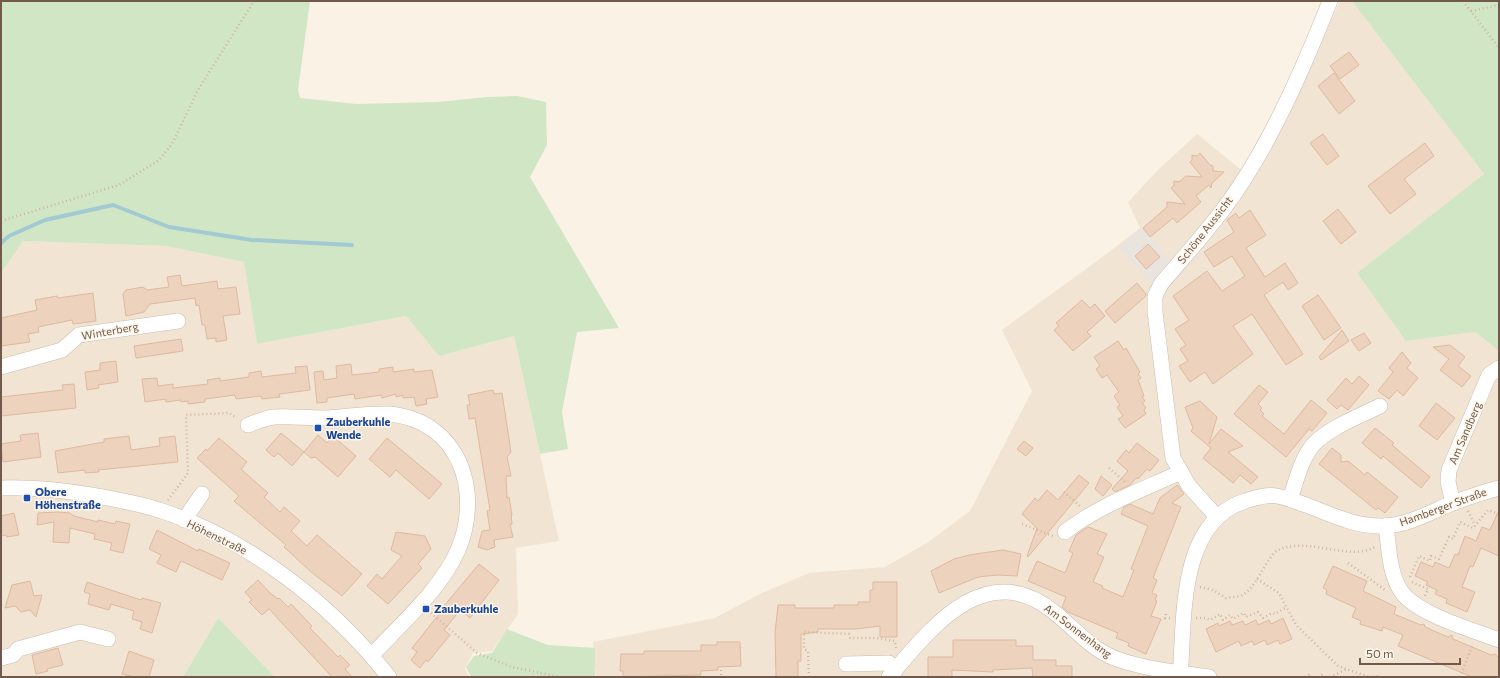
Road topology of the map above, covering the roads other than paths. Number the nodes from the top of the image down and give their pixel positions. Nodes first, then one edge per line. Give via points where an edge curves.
1 (1330, 1) edge
2 (178, 321) dead end
3 (1, 367) edge
4 (1499, 368) edge
5 (1380, 406) dead end
6 (248, 425) road end
7 (1181, 472) junction
8 (1, 488) edge
9 (1499, 488) edge
10 (202, 494) dead end
11 (1290, 499) junction
12 (1452, 503) junction
13 (1218, 517) junction
14 (184, 520) junction
15 (1065, 532) road end
16 (1387, 533) junction
17 (108, 640) dead end
18 (1499, 640) edge
19 (372, 655) junction
20 (7, 656) edge
21 (846, 664) dead end
22 (894, 671) edge
23 (1180, 675) edge
24 (389, 677) edge
25 (1209, 677) edge

1 - 7 street, Schöne Aussicht via 1283,107 1251,168 1226,206 1161,284 1155,296 1173,458
2 - 3 street, Winterberg via 79,335 62,350
4 - 12 street, Am Sandberg via 1489,375 1449,470 1448,482
5 - 11 street via 1328,433 1314,445 1308,453
6 - 19 street via 273,417 317,418 389,414 415,420 435,431 457,454 466,479 468,510 458,549 443,575
7 - 13 street, Schöne Aussicht via 1189,486
7 - 15 street via 1092,515
8 - 14 street, Höhenstraße via 24,487 67,491 126,501
9 - 12 street, Hamberger Straße
10 - 14 street
11 - 13 street, Hamberger Straße via 1276,496 1257,497 1236,504
11 - 16 street, Hamberger Straße via 1349,522
12 - 16 street, Hamberger Straße
13 - 23 street, Hamberger Straße via 1198,546 1188,585
14 - 19 street, Höhenstraße via 226,539 267,563 304,590
16 - 18 street via 1391,566 1403,594 1420,608
17 - 20 street via 80,632 18,649
19 - 24 street, Höhenstraße
21 - 22 street via 889,663
22 - 23 street, Am Sonnenhang via 951,611 971,600 1003,592 1016,593 1037,600 1095,646 1117,659
23 - 25 street, Am Sonnenhang

